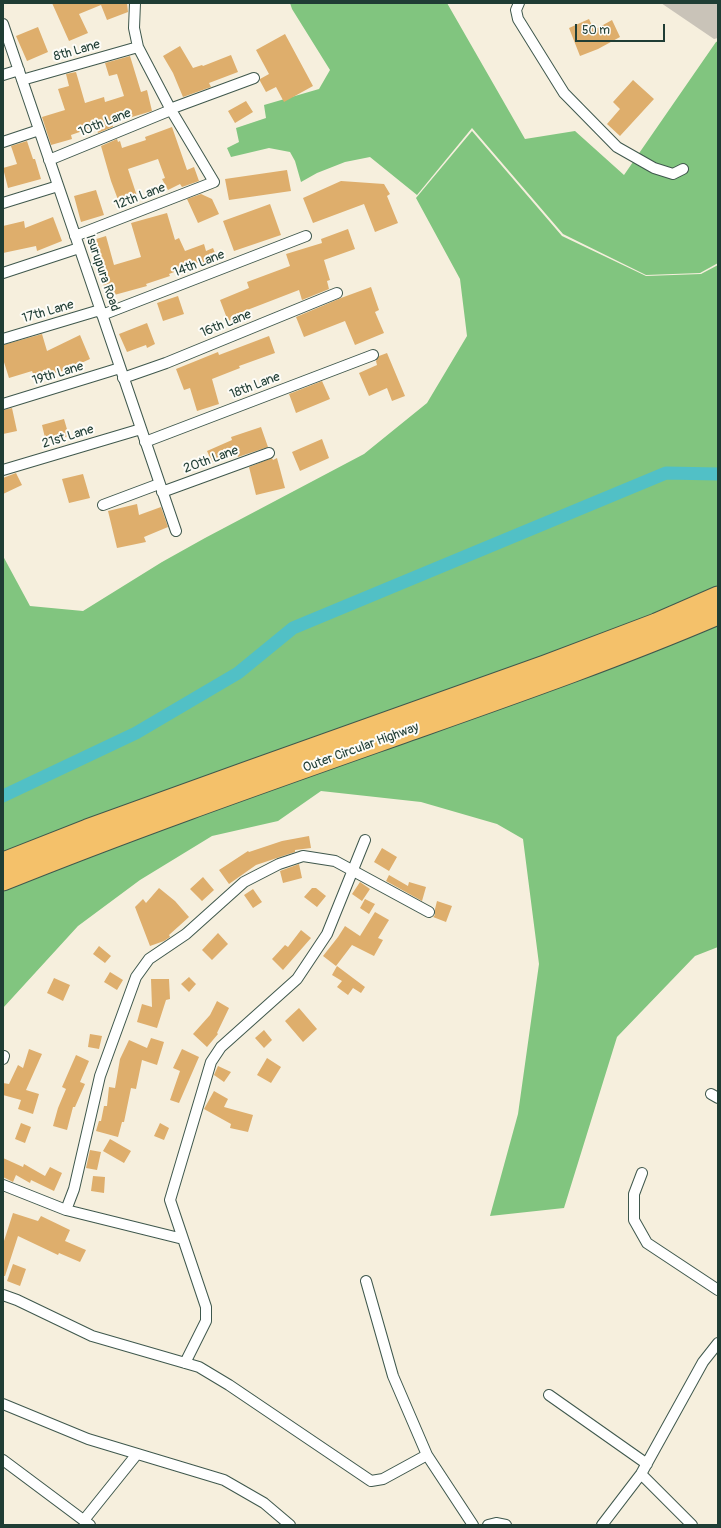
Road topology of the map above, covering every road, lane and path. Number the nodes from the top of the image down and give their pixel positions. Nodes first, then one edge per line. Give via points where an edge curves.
1 (135, 3) edge
2 (519, 3) edge
3 (3, 24) edge
4 (138, 47) junction
5 (3, 75) edge
6 (20, 75) junction
7 (254, 78) dead end
8 (170, 110) junction
9 (39, 130) junction
10 (3, 142) edge
11 (50, 160) junction
12 (683, 169) dead end
13 (58, 186) junction
14 (3, 203) edge
15 (75, 236) junction
16 (306, 236) dead end
17 (79, 248) junction
18 (3, 273) edge
19 (337, 293) dead end
20 (101, 312) junction
21 (3, 339) edge
22 (373, 355) dead end
23 (122, 373) junction
24 (3, 404) edge
25 (141, 429) junction
26 (145, 442) junction
27 (268, 453) dead end
28 (3, 470) edge
29 (161, 488) junction
30 (103, 505) dead end
31 (176, 531) dead end
32 (718, 596) edge
33 (718, 615) edge
34 (365, 840) dead end
35 (3, 862) edge
36 (353, 872) junction
37 (3, 881) edge
38 (429, 912) dead end
39 (642, 1172) dead end
40 (3, 1185) edge
41 (66, 1210) junction
42 (183, 1239) junction
43 (366, 1281) dead end
44 (718, 1290) edge
45 (3, 1295) edge
46 (718, 1343) edge
47 (185, 1364) junction
48 (549, 1395) dead end
49 (4, 1406) edge
50 (137, 1454) junction
51 (427, 1455) junction
52 (3, 1460) edge
53 (647, 1464) junction
54 (641, 1474) junction
55 (87, 1523) edge
56 (290, 1525) edge
57 (473, 1525) edge
58 (488, 1525) edge
59 (506, 1525) edge
60 (602, 1525) edge
61 (692, 1525) edge

1 - 4 street via 134,28
2 - 12 street via 516,10 518,19 564,94 617,146 654,168 673,174
3 - 6 street, Isurupura Road
4 - 6 street, 8th Lane
4 - 8 street
5 - 6 street, 8th Lane
6 - 9 street, Isurupura Road
7 - 8 street, 10th Lane
8 - 11 street, 10th Lane
8 - 15 street, 12th Lane via 214,182
9 - 10 street
9 - 11 street, Isurupura Road
11 - 13 street, Isurupura Road
13 - 14 street
13 - 15 street, Isurupura Road
15 - 17 street, Isurupura Road
16 - 20 street, 14th Lane
17 - 18 street
17 - 20 street, Isurupura Road
19 - 23 street, 16th Lane via 166,363
20 - 21 street, 17th Lane
20 - 23 street, Isurupura Road
22 - 26 street, 18th Lane
23 - 24 street, 19th Lane
23 - 25 street, Isurupura Road
25 - 26 street, Isurupura Road
25 - 28 street, 21st Lane
26 - 29 street, Isurupura Road
27 - 29 street, 20th Lane
29 - 30 street, 20th Lane
29 - 31 street, Isurupura Road
32 - 35 highway, Outer Circular Highway via 656,623 552,662 237,774
33 - 37 highway, Outer Circular Highway via 549,682 251,787
34 - 36 street
36 - 38 street
36 - 41 street via 335,861 302,856 279,864 244,882 186,934 149,958 136,977 100,1076 74,1189
36 - 42 street via 327,934 297,979 221,1047 211,1062 170,1200
39 - 44 street via 634,1194 634,1220 647,1243
40 - 41 street
41 - 42 street
42 - 47 street via 206,1307 206,1321
43 - 51 street via 392,1376
45 - 47 street via 92,1336
46 - 53 street via 702,1362
47 - 51 street via 199,1367 229,1385 371,1480 383,1479
48 - 53 street
49 - 50 street via 88,1439
50 - 55 street
50 - 56 street via 224,1480 264,1503
51 - 57 street
52 - 55 street
53 - 54 street
54 - 60 street
54 - 61 street
58 - 59 street

